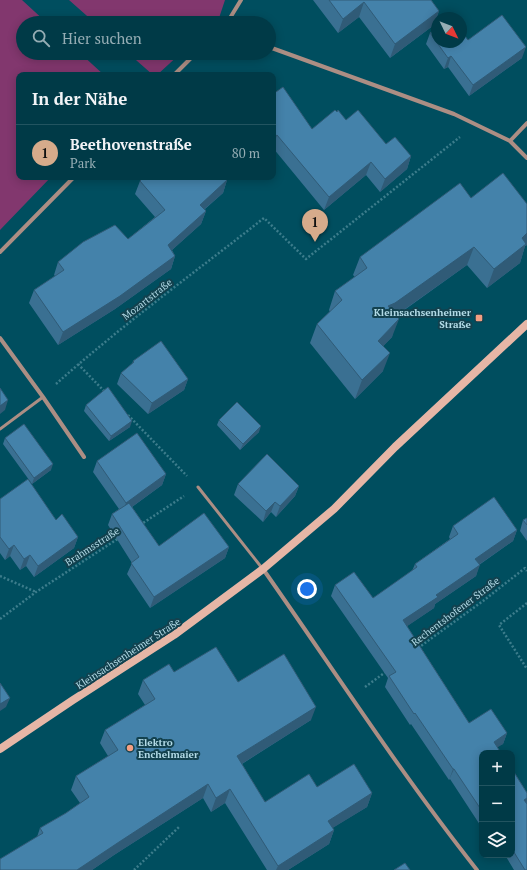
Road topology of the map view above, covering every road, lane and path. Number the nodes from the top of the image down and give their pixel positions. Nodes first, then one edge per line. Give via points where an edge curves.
1 (241, 0) edge
2 (231, 16) edge
3 (276, 50) edge
4 (189, 60) edge
5 (177, 72) edge
6 (527, 123) edge
7 (476, 124) junction
8 (510, 141) junction
9 (527, 158) edge
10 (71, 180) edge
11 (0, 252) edge
12 (527, 324) edge
13 (0, 338) edge
14 (78, 364) junction
15 (105, 392) edge
16 (43, 398) junction
17 (127, 414) edge
18 (0, 429) edge
19 (84, 457) dead end
20 (198, 487) junction
21 (140, 525) edge
22 (120, 537) edge
23 (263, 569) junction
24 (527, 571) edge
25 (0, 576) edge
26 (36, 592) junction
27 (527, 603) edge
28 (0, 619) edge
29 (414, 651) edge
30 (527, 669) edge
31 (389, 670) edge
32 (352, 697) junction
33 (0, 749) edge
34 (179, 827) dead end
35 (134, 870) edge
36 (477, 870) edge

1 - 2 street
3 - 7 street
4 - 5 street
6 - 8 street
7 - 8 street
7 - 14 path, Mozartstraße via 306,259 264,218
8 - 9 street
10 - 11 street
12 - 23 main road, Kleinsachsenheimer Straße via 395,447 334,509
13 - 16 street
14 - 15 path
14 - 16 path, Mozartstraße
16 - 18 lane
16 - 19 street
17 - 20 path
20 - 21 path
20 - 23 lane
22 - 26 path, Brahmsstraße
23 - 32 street
23 - 33 main road, Kleinsachsenheimer Straße via 174,635
24 - 29 path, Rechentshofener Straße via 524,568
25 - 26 path
26 - 28 path, Brahmsstraße
27 - 30 path via 499,625
31 - 32 path
32 - 36 street via 411,783
34 - 35 path

